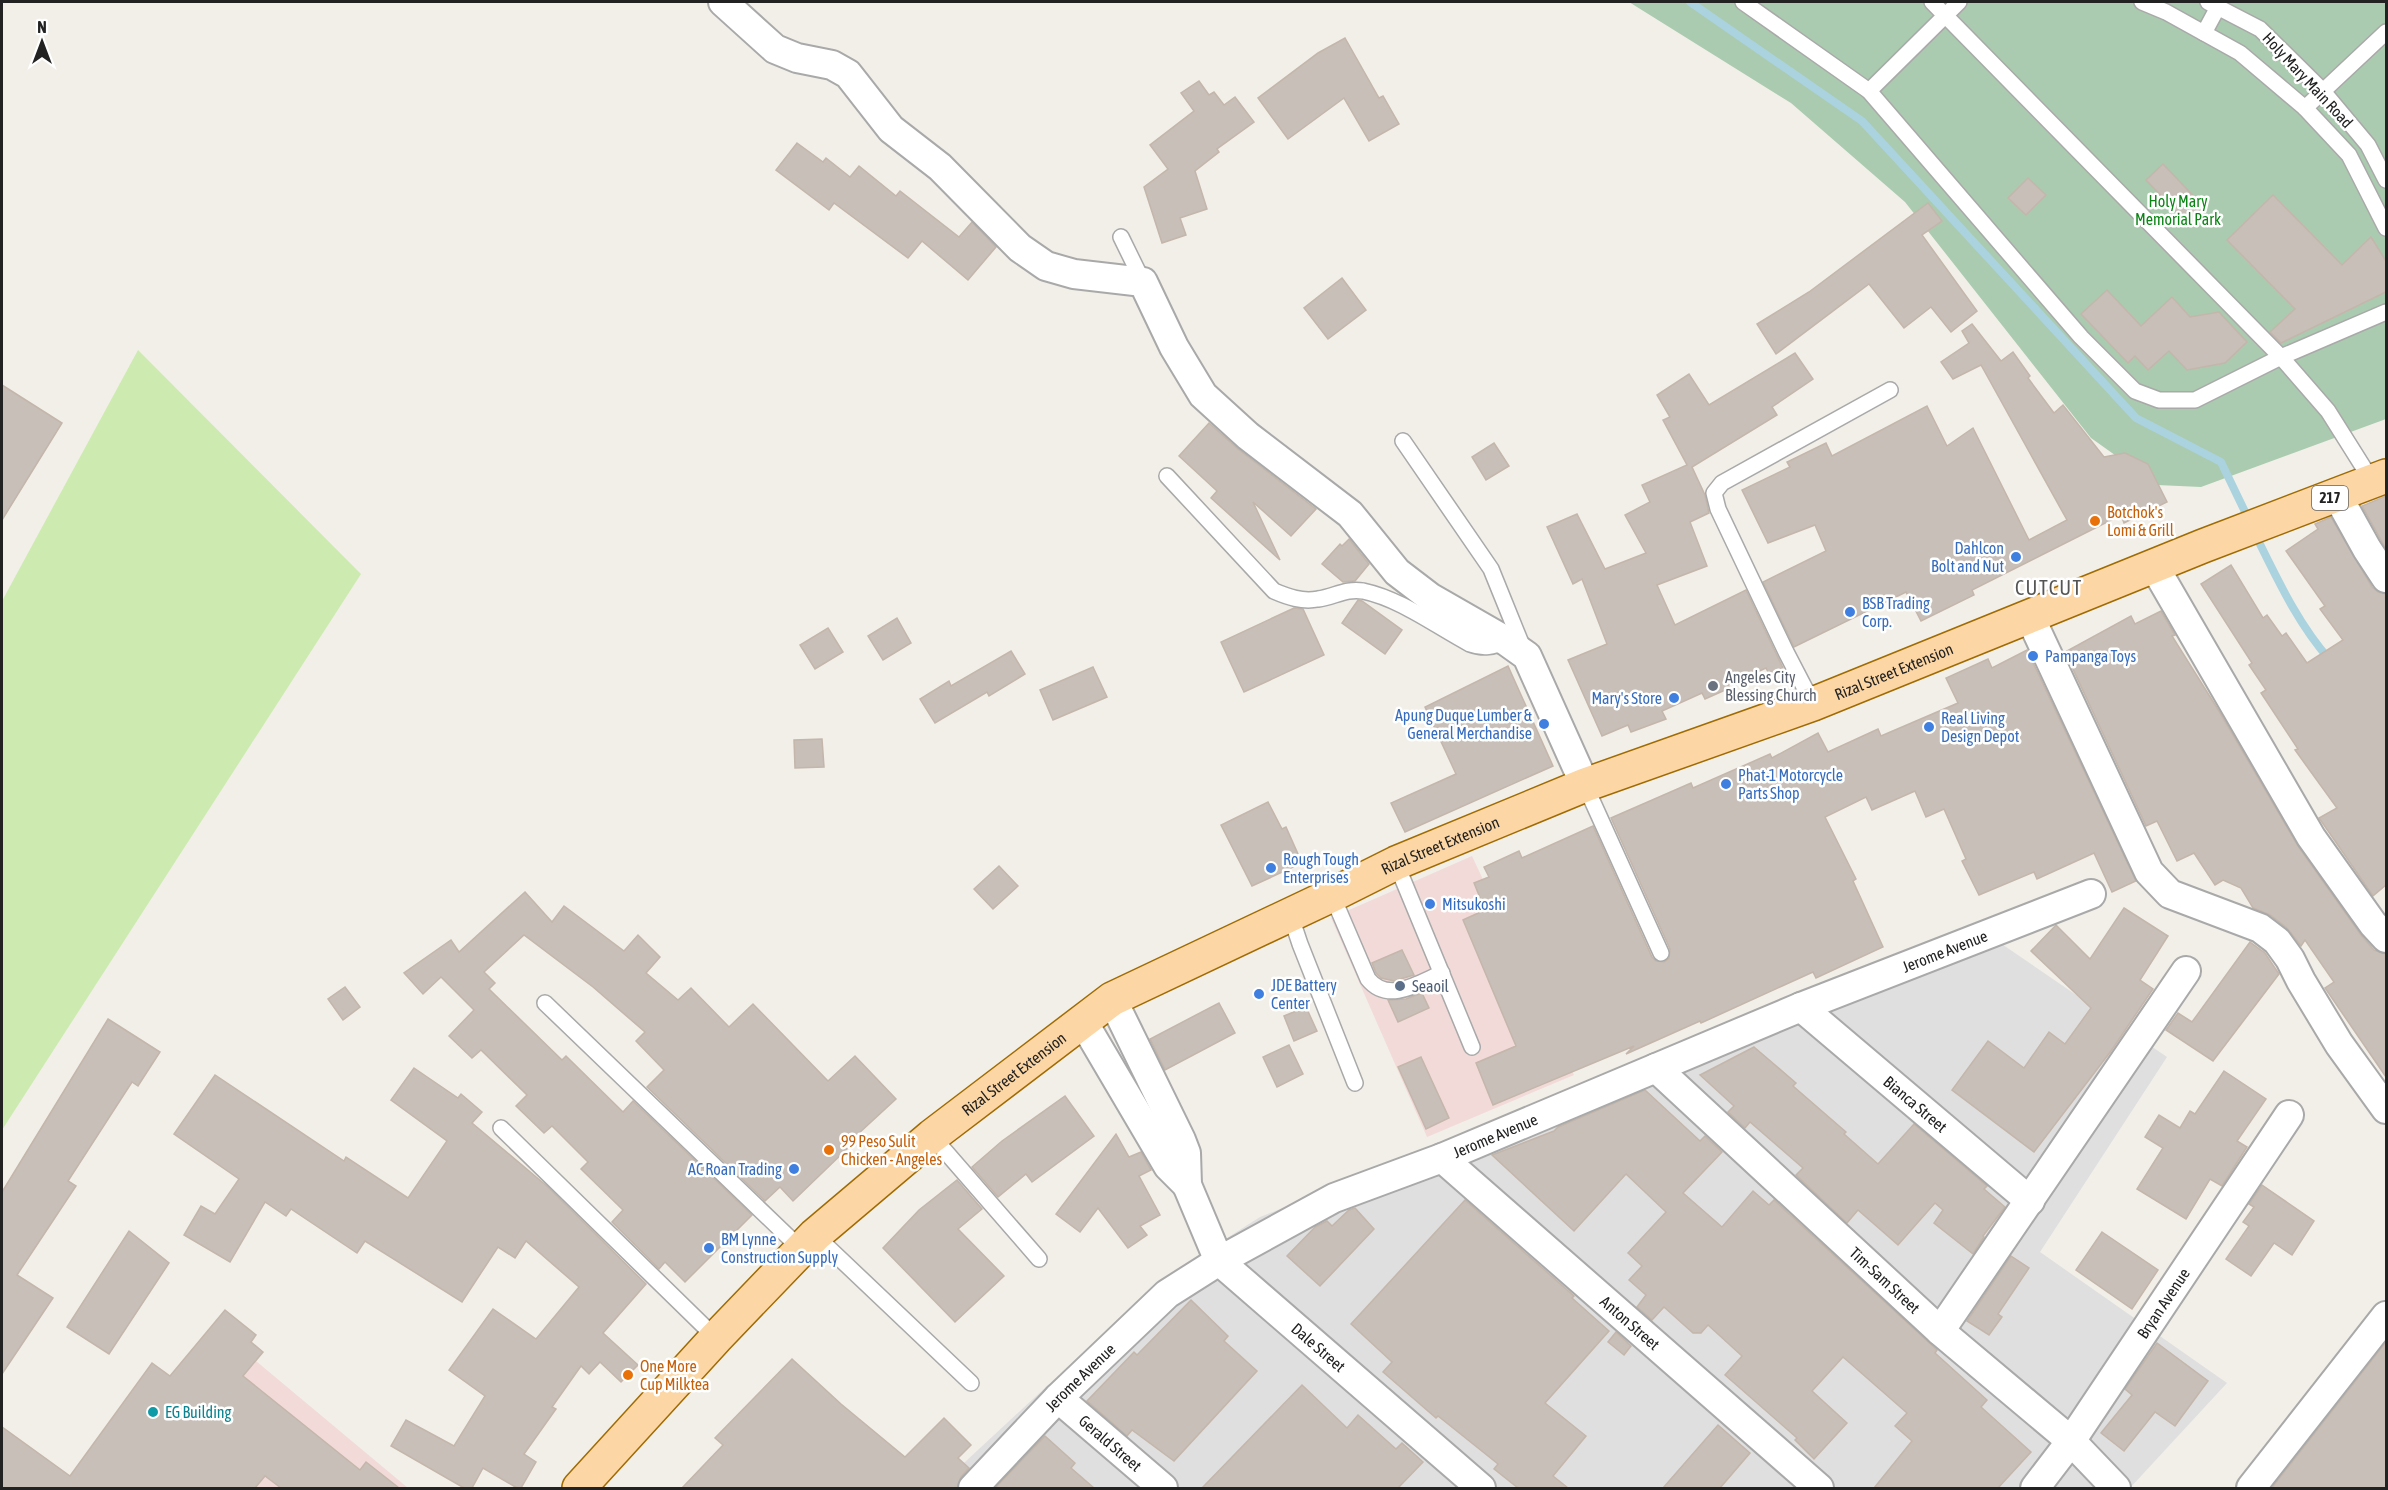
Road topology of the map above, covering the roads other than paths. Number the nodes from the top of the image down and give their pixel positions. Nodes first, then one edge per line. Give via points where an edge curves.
1 (723, 2) edge
2 (1743, 2) edge
3 (1932, 2) edge
4 (1959, 2) edge
5 (2142, 2) edge
6 (2213, 4) edge
7 (1947, 16) junction
8 (2386, 32) edge
9 (2204, 33) junction
10 (2322, 90) junction
11 (1869, 91) junction
12 (2305, 108) junction
13 (2386, 180) edge
14 (2384, 218) edge
15 (1121, 237) dead end
16 (1143, 282) junction
17 (2386, 312) edge
18 (2281, 357) junction
19 (1890, 390) dead end
20 (1403, 441) dead end
21 (1167, 476) dead end
22 (2379, 479) edge
23 (2337, 495) junction
24 (2154, 566) junction
25 (2386, 578) edge
26 (2030, 617) junction
27 (1516, 648) junction
28 (1813, 704) junction
29 (1585, 785) junction
30 (1396, 863) junction
31 (2091, 894) dead end
32 (1332, 895) junction
33 (1290, 914) junction
34 (2386, 938) edge
35 (1661, 953) dead end
36 (2186, 971) dead end
37 (1442, 972) junction
38 (1113, 999) junction
39 (545, 1003) dead end
40 (1801, 1007) junction
41 (1082, 1020) junction
42 (1472, 1047) dead end
43 (1142, 1059) junction
44 (1656, 1068) junction
45 (1113, 1073) junction
46 (1355, 1083) dead end
47 (2386, 1108) edge
48 (2289, 1115) dead end
49 (501, 1128) dead end
50 (932, 1136) junction
51 (1442, 1158) junction
52 (1187, 1185) junction
53 (2030, 1201) junction
54 (809, 1242) junction
55 (1039, 1259) dead end
56 (1219, 1261) junction
57 (2386, 1316) edge
58 (1940, 1331) junction
59 (716, 1338) junction
60 (971, 1383) dead end
61 (1058, 1398) junction
62 (2071, 1441) junction
63 (579, 1488) edge
64 (973, 1488) edge
65 (1163, 1488) edge
66 (1481, 1488) edge
67 (1819, 1488) edge
68 (2036, 1488) edge
69 (2116, 1488) edge
70 (2251, 1488) edge

1 - 16 street via 775,49 832,65 848,74 891,129 940,167 1020,248 1046,266 1074,274
2 - 11 lane
3 - 7 lane
4 - 7 lane
5 - 9 lane, Holy Mary Main Road
6 - 9 lane
6 - 10 lane, Holy Mary Main Road via 2260,29
7 - 11 lane
7 - 18 lane
8 - 10 lane
9 - 12 lane, Holy Mary Main Road via 2240,53
10 - 12 lane
10 - 13 lane, Holy Mary Main Road via 2368,146
11 - 18 lane via 2080,337 2135,391 2159,399 2195,399
12 - 14 lane, Holy Mary Main Road via 2349,155
15 - 16 lane
16 - 27 street via 1203,395 1248,436 1350,514 1397,572 1431,598
17 - 18 lane
18 - 22 lane
19 - 28 lane via 1722,483 1714,493 1718,509
20 - 27 lane via 1491,570
21 - 27 lane via 1274,591 1293,599 1319,599 1340,591 1362,591 1394,602 1470,644
22 - 23 main road, Rizal Street Extension / 217
23 - 24 main road, Rizal Street Extension / 217
23 - 25 street
24 - 26 main road, Rizal Street Extension / 217
24 - 34 street via 2311,837
26 - 28 main road, Rizal Street Extension / 217
26 - 47 street via 2149,872 2170,894 2260,928 2277,940 2339,1044
27 - 29 street
28 - 29 main road, Rizal Street Extension / 217
29 - 30 main road, Rizal Street Extension / 217
29 - 35 lane
30 - 32 main road, Rizal Street Extension / 217
30 - 37 lane
31 - 40 street, Jerome Avenue
32 - 33 main road, Rizal Street Extension / 217
32 - 37 lane via 1374,988 1395,992
33 - 38 main road, Rizal Street Extension / 217
33 - 46 lane
36 - 53 street
37 - 42 lane
38 - 41 main road, Rizal Street Extension / 217
38 - 43 street, Dale Street
39 - 54 lane
40 - 44 street, Jerome Avenue
40 - 53 street, Bianca Street
41 - 45 street, Dale Street
41 - 50 main road, Rizal Street Extension / 217
43 - 45 street
43 - 52 street, Dale Street via 1186,1154
44 - 51 street, Jerome Avenue
44 - 58 street, Tim-Sam Street
45 - 52 street, Dale Street via 1168,1166
48 - 62 street, Bryan Avenue
49 - 59 lane
50 - 54 main road, Rizal Street Extension / 217
50 - 55 lane
51 - 56 street, Jerome Avenue via 1334,1198
51 - 67 street, Anton Street
52 - 56 street, Dale Street
53 - 58 street
54 - 59 main road, Rizal Street Extension / 217
54 - 60 lane
56 - 61 street, Jerome Avenue via 1167,1294
56 - 66 street, Dale Street
57 - 70 street
58 - 62 street, Tim-Sam Street
59 - 63 main road, Rizal Street Extension / 217
61 - 64 street, Jerome Avenue
61 - 65 street, Gerald Street
62 - 68 street, Bryan Avenue
62 - 69 street, Tim-Sam Street

